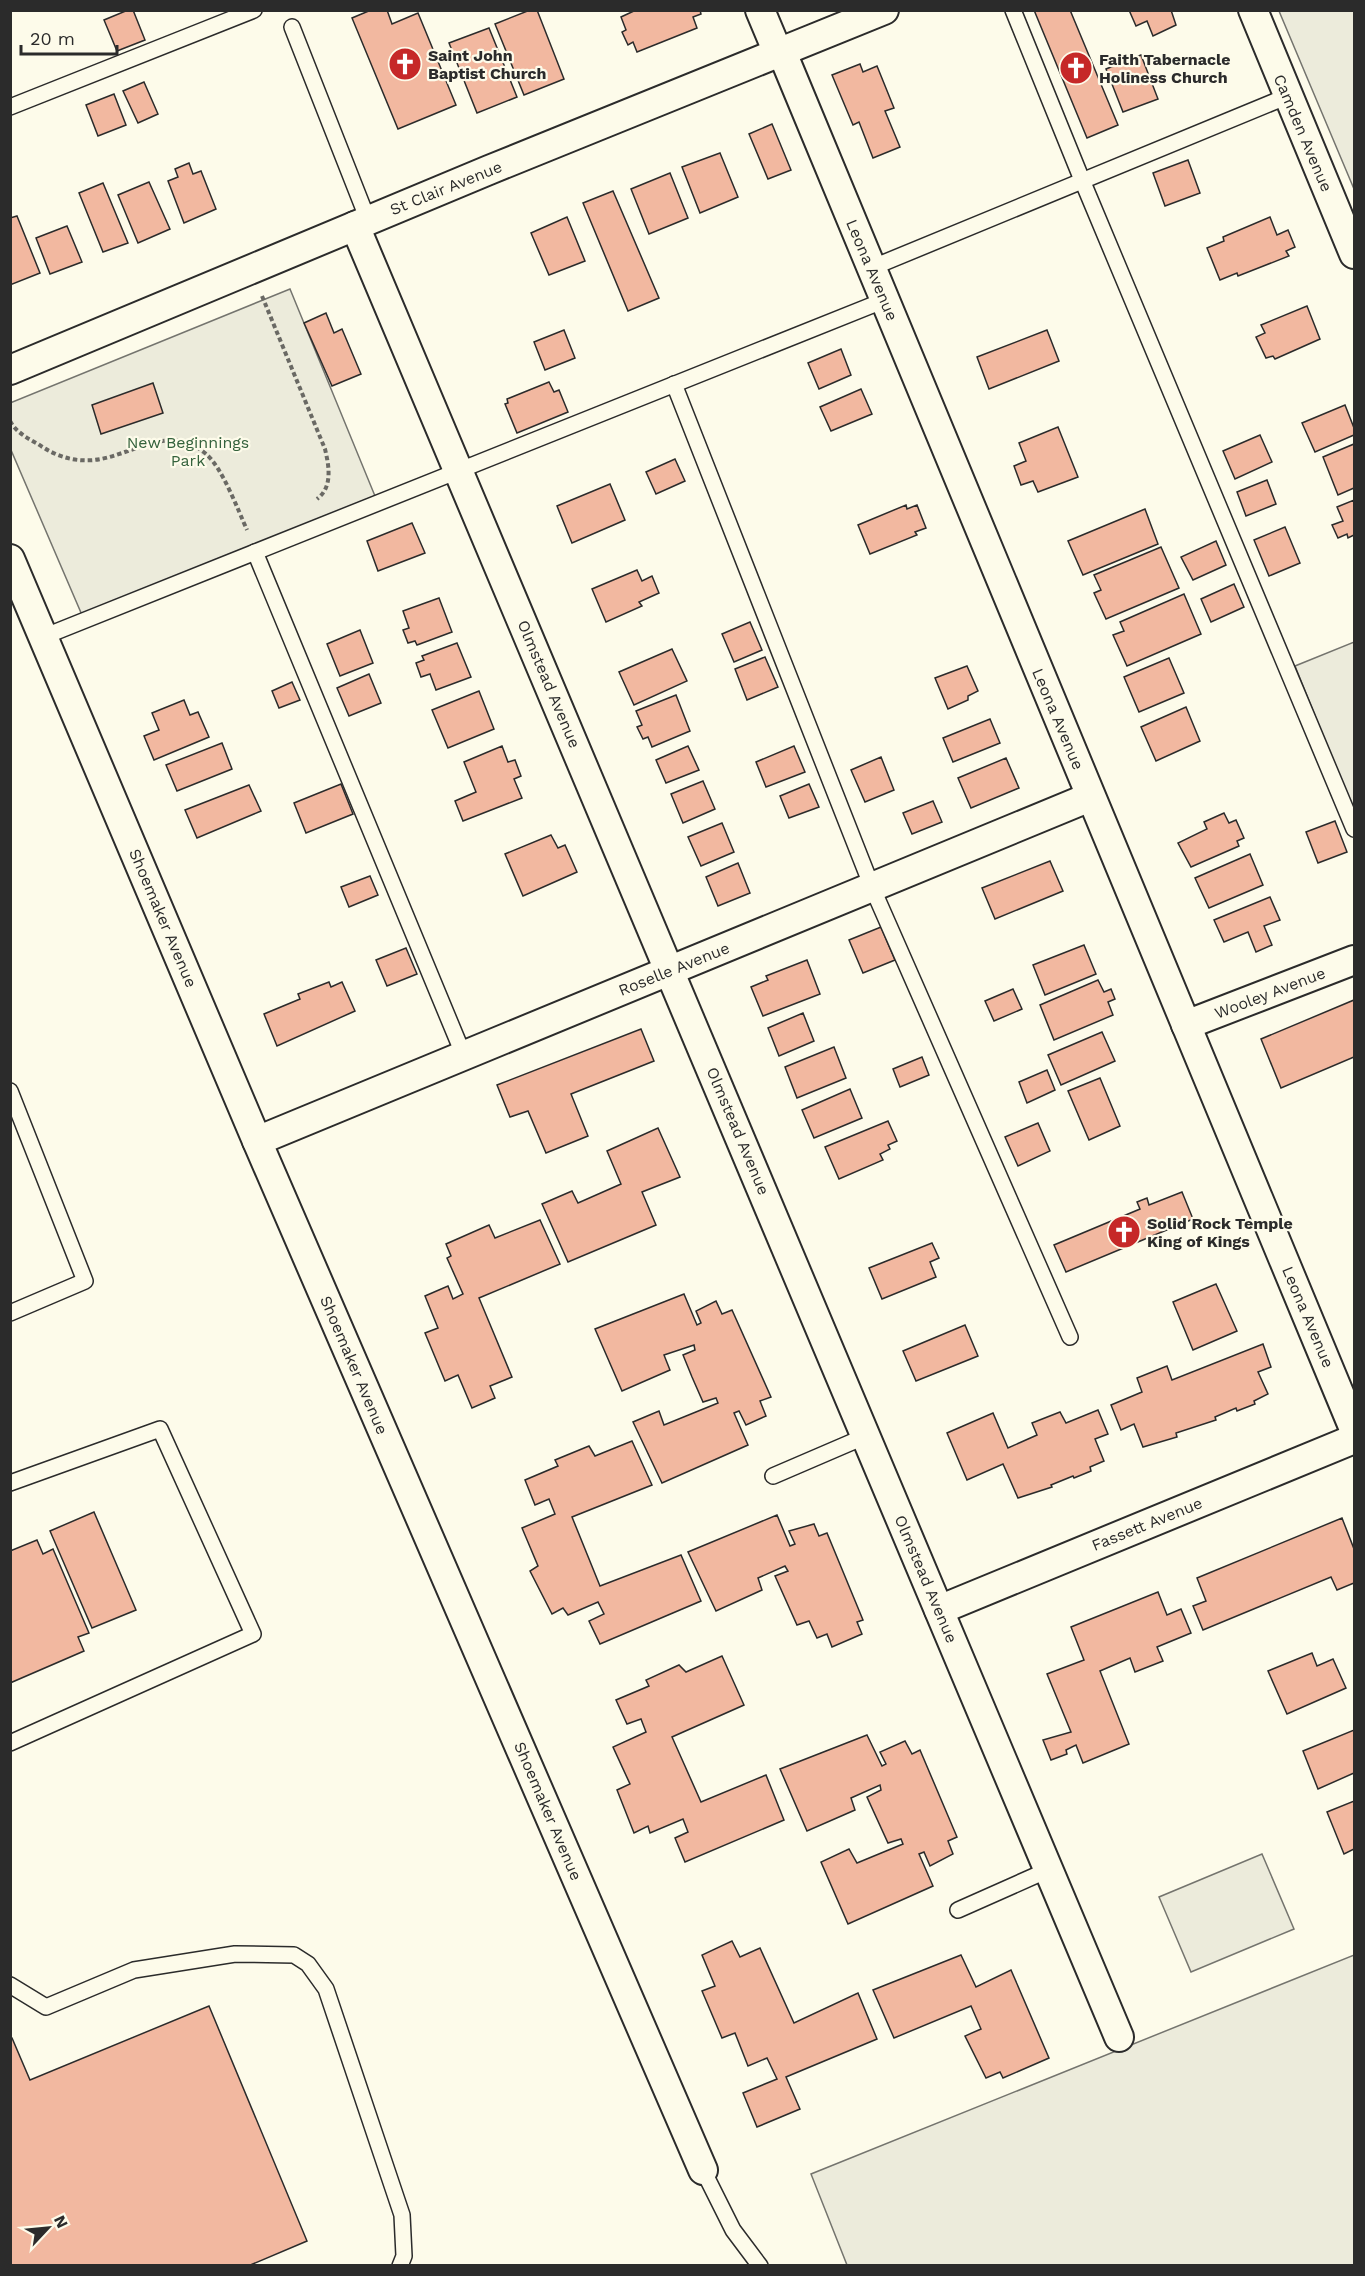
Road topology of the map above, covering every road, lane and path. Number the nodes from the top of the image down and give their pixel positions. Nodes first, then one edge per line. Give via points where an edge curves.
1 (254, 10) edge
2 (760, 10) edge
3 (884, 10) edge
4 (1013, 10) edge
5 (1253, 10) edge
6 (292, 27) dead end
7 (779, 52) junction
8 (1287, 96) junction
9 (10, 107) edge
10 (1082, 180) junction
11 (361, 223) junction
12 (1354, 254) edge
13 (871, 268) junction
14 (260, 293) dead end
15 (885, 300) junction
16 (10, 370) edge
17 (674, 384) junction
18 (10, 421) edge
19 (459, 471) junction
20 (309, 505) dead end
21 (255, 552) junction
22 (10, 559) edge
23 (43, 636) junction
24 (1090, 797) junction
25 (1354, 829) edge
26 (872, 887) junction
27 (1354, 960) edge
28 (670, 970) junction
29 (1186, 1025) junction
30 (464, 1056) junction
31 (10, 1091) edge
32 (257, 1141) junction
33 (10, 1313) edge
34 (1070, 1336) dead end
35 (1354, 1429) edge
36 (866, 1436) junction
37 (1354, 1439) edge
38 (773, 1476) dead end
39 (10, 1483) edge
40 (939, 1610) junction
41 (10, 1743) edge
42 (1048, 1870) junction
43 (958, 1910) dead end
44 (10, 1985) edge
45 (1119, 2037) dead end
46 (703, 2170) joint
47 (400, 2265) edge
48 (760, 2265) edge

1 - 9 lane
2 - 7 street, Leona Avenue
3 - 7 street, St Clair Avenue
4 - 10 lane
5 - 8 street, Camden Avenue
6 - 11 lane
7 - 11 street, St Clair Avenue
7 - 13 street, Leona Avenue
8 - 10 lane
8 - 12 street, Camden Avenue
10 - 13 lane
10 - 25 lane
11 - 16 street, St Clair Avenue
11 - 19 street, Olmstead Avenue
13 - 15 street, Leona Avenue
14 - 20 path via 330,470 324,494
15 - 17 lane
15 - 24 street, Leona Avenue
17 - 19 lane
17 - 26 lane
18 - 21 path via 14,429 48,451 72,460 95,460 140,445 174,440 190,443 208,455 225,482
19 - 21 lane
19 - 28 street, Olmstead Avenue
21 - 23 lane
21 - 30 lane
22 - 23 street, Shoemaker Avenue
23 - 32 street, Shoemaker Avenue
24 - 26 street, Roselle Avenue
24 - 29 street, Leona Avenue
26 - 28 street, Roselle Avenue
26 - 34 lane
27 - 29 street, Wooley Avenue
28 - 30 street, Roselle Avenue
28 - 36 street, Olmstead Avenue
29 - 35 street, Leona Avenue
30 - 32 street, Roselle Avenue
31 - 33 lane via 85,1281
32 - 46 street, Shoemaker Avenue
36 - 38 lane
36 - 40 street, Olmstead Avenue
37 - 40 street, Fassett Avenue
39 - 41 lane via 160,1429 253,1634
40 - 42 street, Olmstead Avenue
42 - 43 lane
42 - 45 street, Olmstead Avenue
44 - 47 lane via 46,2007 134,1970 235,1954 294,1955 308,1964 326,1989 402,2215 405,2256
46 - 48 lane via 733,2229

